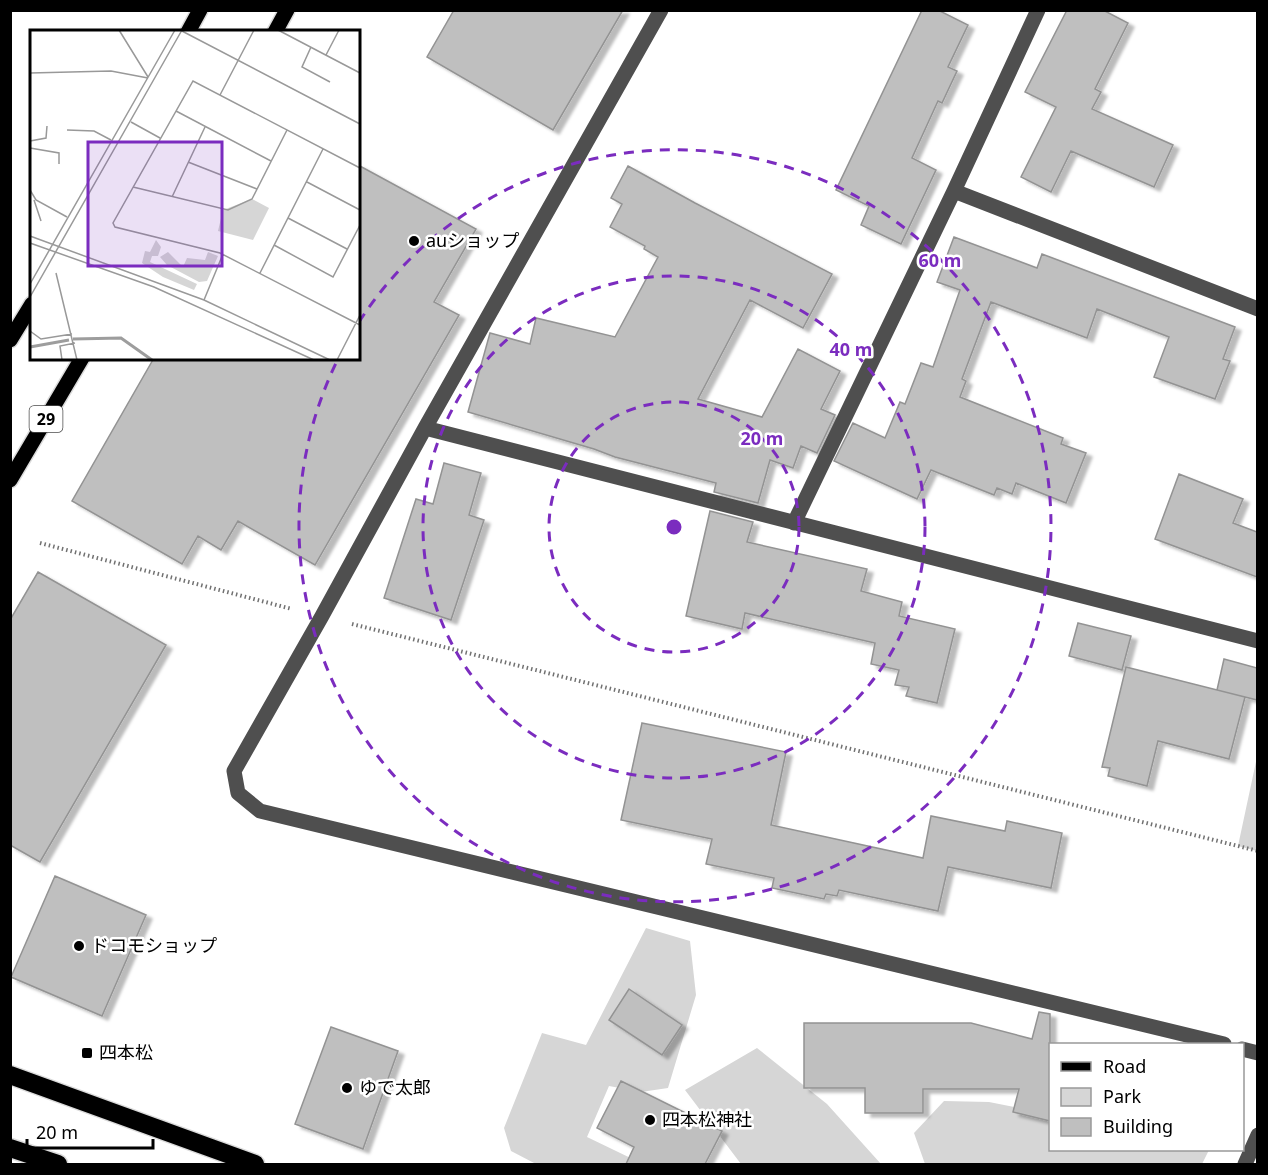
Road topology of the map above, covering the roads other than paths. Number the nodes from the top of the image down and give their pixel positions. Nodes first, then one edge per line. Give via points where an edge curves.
1 (200, 10) edge
2 (287, 10) edge
3 (661, 10) edge
4 (1038, 10) edge
5 (189, 30) edge
6 (276, 30) edge
7 (954, 191) junction
8 (30, 307) edge
9 (1257, 309) edge
10 (10, 340) edge
11 (81, 360) edge
12 (425, 428) junction
13 (10, 480) edge
14 (794, 523) junction
15 (1257, 641) edge
16 (1220, 1043) edge
17 (10, 1075) edge
18 (1257, 1135) edge
19 (10, 1148) edge
20 (58, 1164) edge
21 (255, 1164) edge
22 (1245, 1164) edge

1 - 5 main road
2 - 6 main road
3 - 12 street
4 - 7 street
7 - 9 street
7 - 14 street
8 - 10 main road
11 - 13 main road, 29
12 - 14 street
12 - 16 street via 234,771 238,793 260,811
14 - 15 street
17 - 21 highway
18 - 22 street
19 - 20 highway

